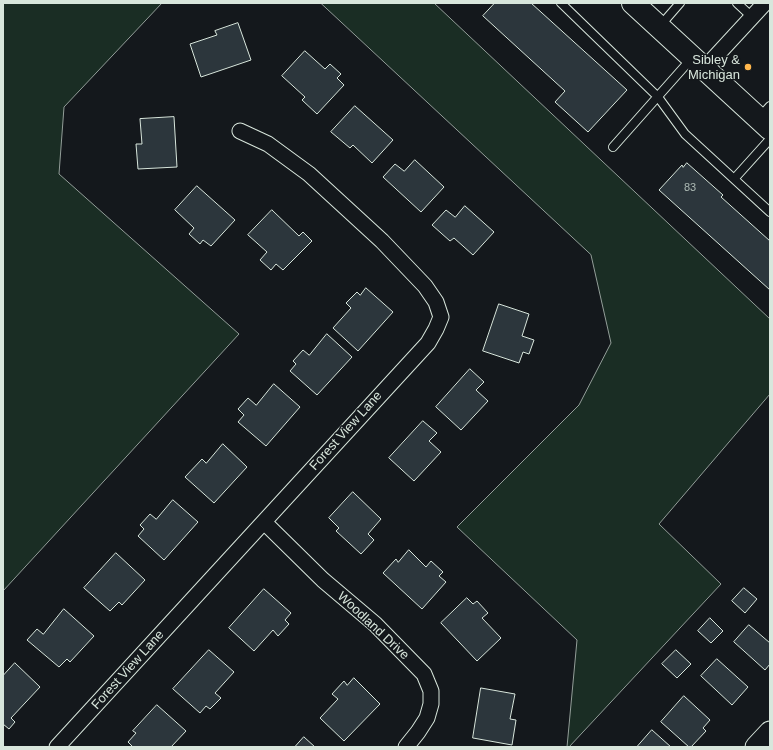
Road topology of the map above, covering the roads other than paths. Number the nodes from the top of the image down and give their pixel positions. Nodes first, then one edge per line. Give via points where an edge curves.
1 (561, 3) edge
2 (633, 3) edge
3 (680, 3) edge
4 (737, 3) edge
5 (765, 3) edge
6 (752, 17) junction
7 (660, 27) junction
8 (698, 63) junction
9 (658, 97) junction
10 (766, 118) edge
11 (240, 131) dead end
12 (770, 139) edge
13 (613, 147) dead end
14 (734, 179) junction
15 (770, 212) edge
16 (264, 522) junction
17 (770, 732) edge
18 (58, 747) edge
19 (406, 747) edge
20 (756, 747) edge

1 - 9 lane
2 - 7 main road
3 - 7 lane
4 - 6 lane
5 - 6 street
6 - 8 street
7 - 8 main road
8 - 9 lane
8 - 10 main road
9 - 13 lane
9 - 14 lane via 685,134
11 - 16 street, Forest View Lane via 268,144 309,174 382,241 425,286 436,302 441,317 428,343
12 - 14 lane
14 - 15 lane
16 - 18 street, Forest View Lane
16 - 19 street, Woodland Drive via 323,580 375,624 424,674 431,691 427,718
17 - 20 main road

